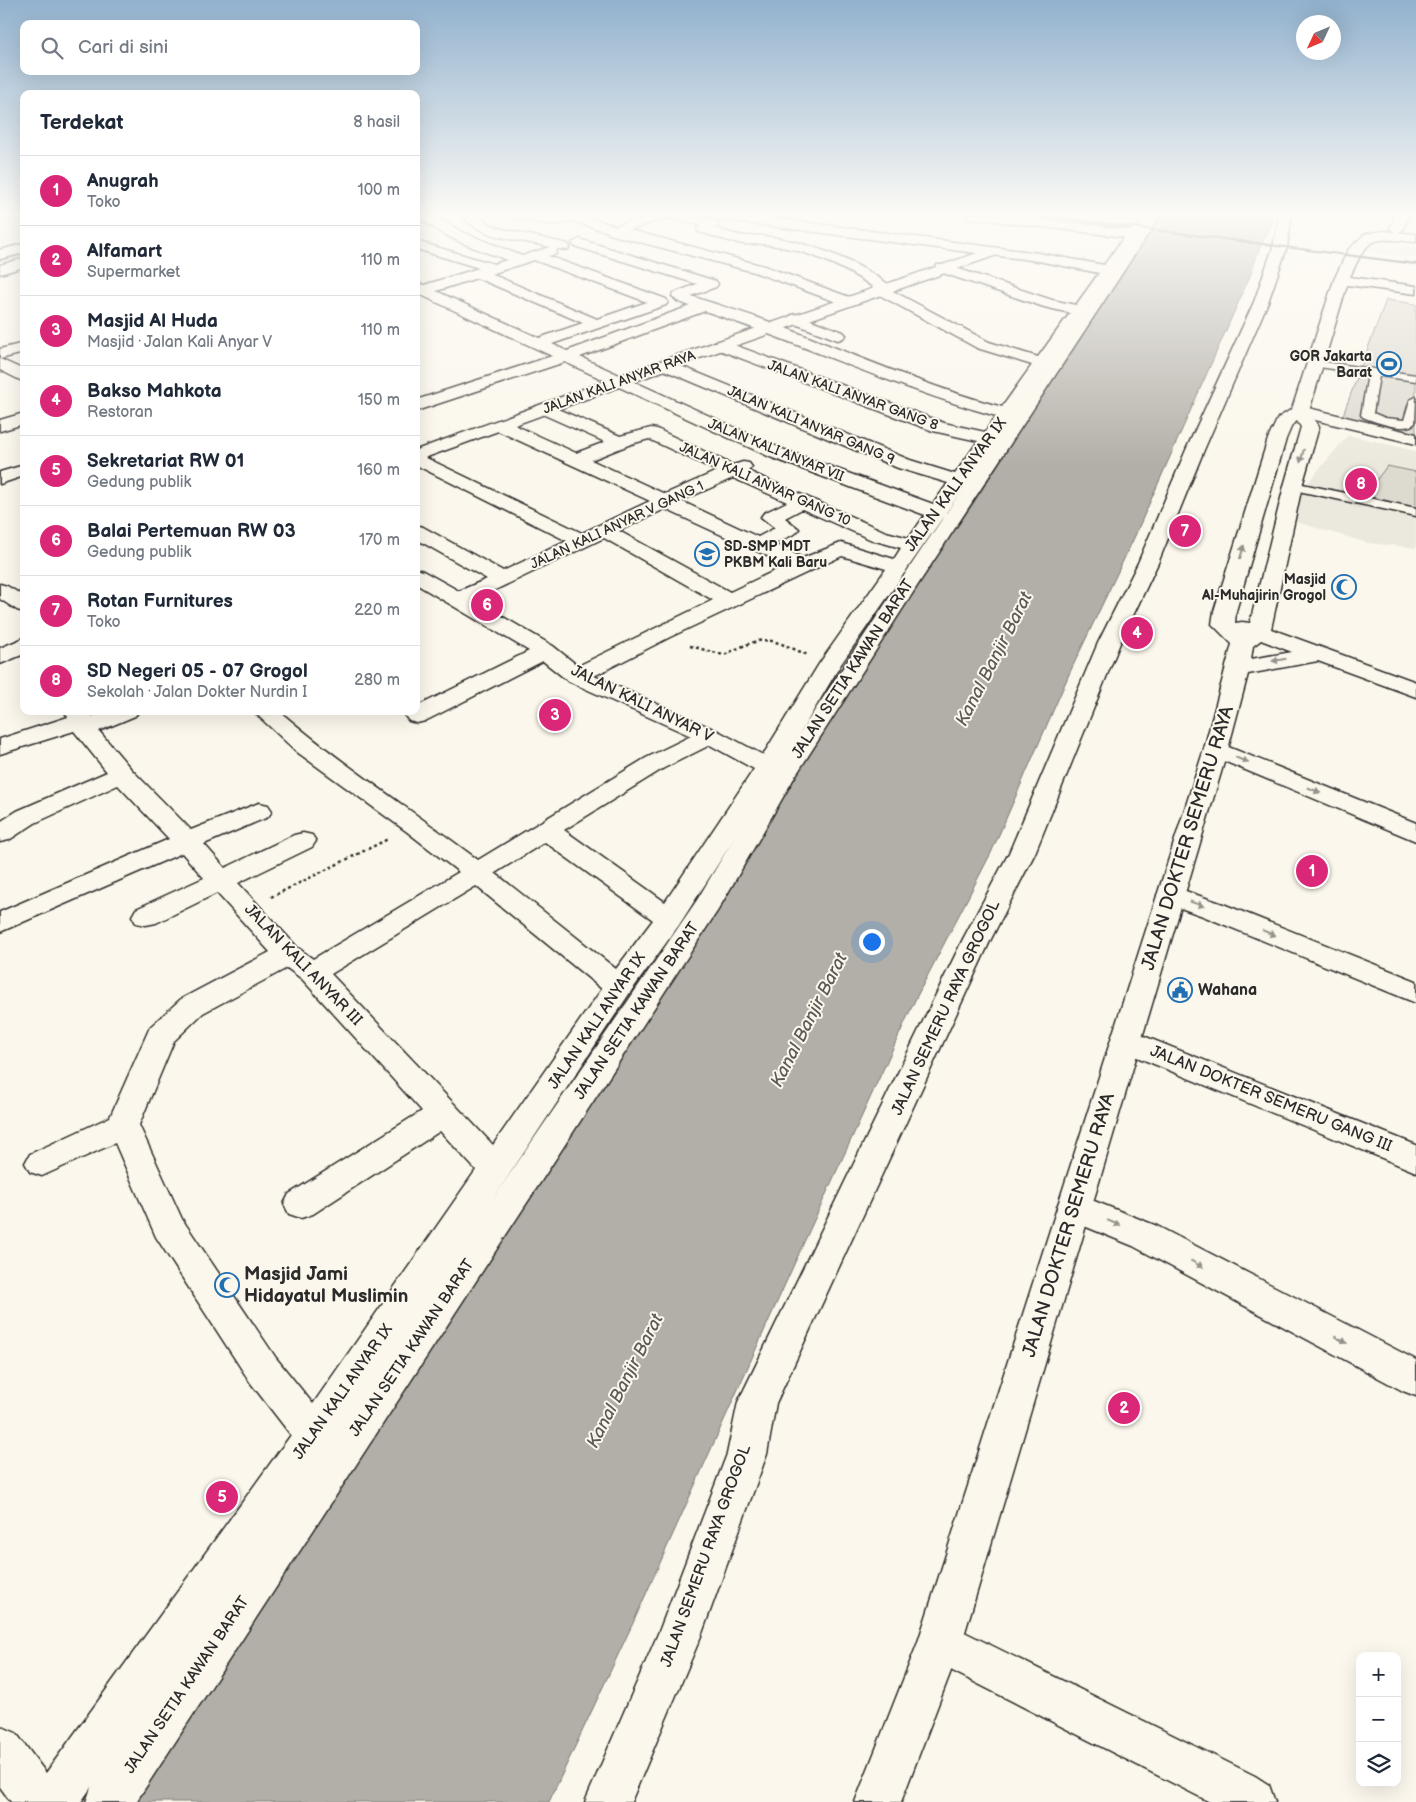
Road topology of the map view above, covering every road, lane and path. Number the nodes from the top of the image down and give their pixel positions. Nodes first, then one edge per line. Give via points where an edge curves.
1 (437, 298) edge
2 (538, 298) edge
3 (649, 298) edge
4 (673, 298) edge
5 (684, 298) edge
6 (842, 298) edge
7 (852, 298) edge
8 (899, 298) edge
9 (1031, 298) edge
10 (1073, 298) edge
11 (1088, 298) edge
12 (1097, 298) edge
13 (1262, 298) edge
14 (1336, 298) edge
15 (543, 300) junction
16 (847, 300) junction
17 (661, 302) junction
18 (1085, 303) junction
19 (703, 306) junction
20 (794, 319) junction
21 (550, 320) dead end
22 (598, 324) junction
23 (530, 326) dead end
24 (771, 328) junction
25 (512, 332) junction
26 (838, 335) dead end
27 (537, 344) junction
28 (720, 346) junction
29 (20, 350) edge
30 (564, 357) junction
31 (0, 362) edge
32 (1042, 363) junction
33 (1316, 364) junction
34 (665, 365) junction
35 (1374, 372) junction
36 (20, 374) edge
37 (20, 378) edge
38 (1416, 378) edge
39 (618, 381) junction
40 (7, 382) dead end
41 (1416, 400) edge
42 (420, 405) edge
43 (546, 409) junction
44 (1300, 412) junction
45 (1007, 414) junction
46 (20, 419) edge
47 (0, 426) edge
48 (502, 426) junction
49 (1411, 428) edge
50 (989, 438) junction
51 (1416, 439) edge
52 (619, 442) junction
53 (776, 453) junction
54 (420, 456) edge
55 (420, 459) edge
56 (576, 460) junction
57 (20, 471) edge
58 (733, 471) junction
59 (0, 478) edge
60 (958, 481) junction
61 (1293, 486) junction
62 (663, 501) junction
63 (802, 502) junction
64 (936, 512) junction
65 (1416, 512) edge
66 (836, 516) junction
67 (815, 527) dead end
68 (605, 532) junction
69 (420, 533) edge
70 (582, 541) junction
71 (757, 545) junction
72 (912, 545) junction
73 (802, 565) junction
74 (897, 566) junction
75 (420, 577) edge
76 (502, 579) junction
77 (0, 590) edge
78 (459, 599) junction
79 (729, 600) junction
80 (20, 603) edge
81 (655, 636) junction
82 (1241, 642) junction
83 (545, 651) junction
84 (1320, 654) junction
85 (830, 664) junction
86 (576, 676) junction
87 (1416, 690) edge
88 (420, 714) edge
89 (107, 715) edge
90 (270, 715) edge
91 (81, 720) edge
92 (710, 736) junction
93 (0, 747) edge
94 (1216, 749) junction
95 (768, 767) junction
96 (122, 774) junction
97 (259, 811) dead end
98 (415, 825) junction
99 (546, 830) junction
100 (1416, 833) edge
101 (0, 834) edge
102 (186, 842) junction
103 (303, 842) dead end
104 (476, 872) junction
105 (222, 881) junction
106 (1171, 895) junction
107 (248, 908) junction
108 (146, 916) dead end
109 (669, 918) junction
110 (0, 923) edge
111 (288, 955) junction
112 (312, 972) junction
113 (619, 986) junction
114 (1416, 993) edge
115 (1126, 1040) junction
116 (443, 1113) junction
117 (123, 1125) junction
118 (1416, 1159) edge
119 (42, 1163) dead end
120 (496, 1170) junction
121 (302, 1204) dead end
122 (1074, 1207) junction
123 (1416, 1379) edge
124 (314, 1435) junction
125 (940, 1642) junction
126 (0, 1749) edge
127 (39, 1802) edge
128 (53, 1802) edge
129 (109, 1802) edge
130 (608, 1802) edge
131 (878, 1802) edge
132 (1252, 1802) edge

1 - 25 street, JALAN KALI ANYAR VII
2 - 15 street
3 - 17 street
4 - 17 street
5 - 19 street
6 - 16 street
7 - 16 street, JALAN KALI ANYAR RAYA
8 - 32 street via 983,345
9 - 18 street via 1049,304
10 - 18 street
11 - 18 street, JALAN KALI ANYAR IX
12 - 129 street, JALAN SETIA KAWAN BARAT via 782,778 708,904
13 - 130 street, JALAN SEMERU RAYA GROGOL via 1148,563 1109,643 1022,853 977,938 757,1402 747,1454 700,1581
14 - 33 street
15 - 21 street via 524,306
15 - 22 street
16 - 20 street, JALAN KALI ANYAR RAYA
17 - 22 street
18 - 32 street, JALAN KALI ANYAR IX
19 - 24 street
19 - 30 street
20 - 24 street, JALAN KALI ANYAR RAYA
20 - 26 street
22 - 27 street
23 - 25 street
24 - 28 street, JALAN KALI ANYAR RAYA
24 - 45 street via 858,365
25 - 27 street, JALAN KALI ANYAR VII
27 - 30 street, JALAN KALI ANYAR VII
28 - 34 street, JALAN KALI ANYAR RAYA
28 - 50 street, JALAN KALI ANYAR GANG 8 via 939,427
29 - 31 street
30 - 39 street, JALAN KALI ANYAR VII
30 - 42 street
31 - 36 street
32 - 45 street, JALAN KALI ANYAR IX
33 - 35 lane
33 - 44 street
34 - 39 street, JALAN KALI ANYAR RAYA
34 - 60 street, JALAN KALI ANYAR GANG 9 via 904,464
35 - 38 lane
35 - 49 lane via 1367,415
37 - 40 street
39 - 43 street, JALAN KALI ANYAR RAYA
39 - 53 street, JALAN KALI ANYAR VII
41 - 49 lane via 1409,423
43 - 48 street, JALAN KALI ANYAR RAYA
43 - 52 street
44 - 51 street
44 -> 61 street, JALAN DOKTER SEMERU RAYA via 1310,427
82 -> 44 street, JALAN DOKTER SEMERU RAYA via 1225,611 1277,439 1284,422
45 - 50 street, JALAN KALI ANYAR IX
46 - 47 street
48 - 54 street, JALAN KALI ANYAR RAYA
48 - 56 street
50 - 60 street, JALAN KALI ANYAR IX
52 - 56 street, JALAN KALI ANYAR GANG 10
52 - 58 street, JALAN KALI ANYAR GANG 10 via 652,433
53 - 58 street, JALAN KALI ANYAR V GANG 1
53 - 64 street, JALAN KALI ANYAR VII
55 - 70 street
56 - 62 street
57 - 59 street
58 - 62 street, JALAN KALI ANYAR V GANG 1
58 - 63 street, JALAN KALI ANYAR GANG 10
60 - 64 street, JALAN KALI ANYAR IX
61 - 65 lane
61 - 82 street, JALAN DOKTER SEMERU RAYA
62 - 68 street, JALAN KALI ANYAR V GANG 1
62 - 71 street
63 - 66 street, JALAN KALI ANYAR GANG 10
63 - 71 street via 771,517 789,529
64 - 72 street, JALAN KALI ANYAR IX
66 - 67 street
66 - 72 street, JALAN KALI ANYAR GANG 10 via 878,536
68 - 70 street, JALAN KALI ANYAR V GANG 1
68 - 79 street
69 - 76 street
70 - 76 street, JALAN KALI ANYAR V GANG 1
71 - 73 street
72 - 74 street, JALAN KALI ANYAR IX
73 - 74 street via 841,549
73 - 79 street
74 - 85 street, JALAN KALI ANYAR IX
75 - 78 street, JALAN KALI ANYAR V
76 - 78 street, JALAN KALI ANYAR V GANG 1
77 - 80 street
78 - 83 street, JALAN KALI ANYAR V
79 - 81 street
81 - 85 path via 717,655 724,655 752,641 769,640
81 - 86 street
82 - 84 street
84 -> 82 street via 1264,663
82 - 94 street, JALAN DOKTER SEMERU RAYA
83 - 86 street, JALAN KALI ANYAR V
83 - 88 street
84 - 87 street
85 - 95 street, JALAN KALI ANYAR IX
86 - 92 street, JALAN KALI ANYAR V
89 - 91 street
90 - 98 street via 306,747
91 - 93 street
91 - 96 street, JALAN KALI ANYAR III
92 - 95 street, JALAN KALI ANYAR V
92 - 99 street via 655,763
94 -> 100 street
94 - 106 street, JALAN DOKTER SEMERU RAYA
95 - 109 street, JALAN KALI ANYAR IX
96 - 101 street via 26,817
96 - 102 street, JALAN KALI ANYAR III
97 - 102 street
98 - 104 street
98 - 107 path
99 - 104 street
99 - 109 street
102 - 105 street, JALAN KALI ANYAR III
102 - 110 street
103 - 105 street
104 - 112 street via 371,939
104 - 113 street
105 - 107 street, JALAN KALI ANYAR III
105 - 108 street
106 -> 114 street
106 - 115 street, JALAN DOKTER SEMERU RAYA
107 - 111 street, JALAN KALI ANYAR III
109 - 113 street, JALAN KALI ANYAR IX
111 - 112 street, JALAN KALI ANYAR III
111 - 117 street via 192,1006 161,1035
112 - 116 street, JALAN KALI ANYAR III
113 - 120 street, JALAN KALI ANYAR IX
115 - 118 street, JALAN DOKTER SEMERU GANG III
115 - 122 street, JALAN DOKTER SEMERU RAYA
116 - 120 street, JALAN KALI ANYAR III
116 - 121 street
117 - 119 street
117 - 124 street via 168,1227 263,1370
120 - 124 street, JALAN KALI ANYAR IX
122 -> 123 street via 1145,1236
122 - 125 street, JALAN DOKTER SEMERU RAYA
124 - 128 street, JALAN KALI ANYAR IX
125 - 131 street, JALAN DOKTER SEMERU RAYA
125 - 132 street via 1239,1792
126 - 127 street

